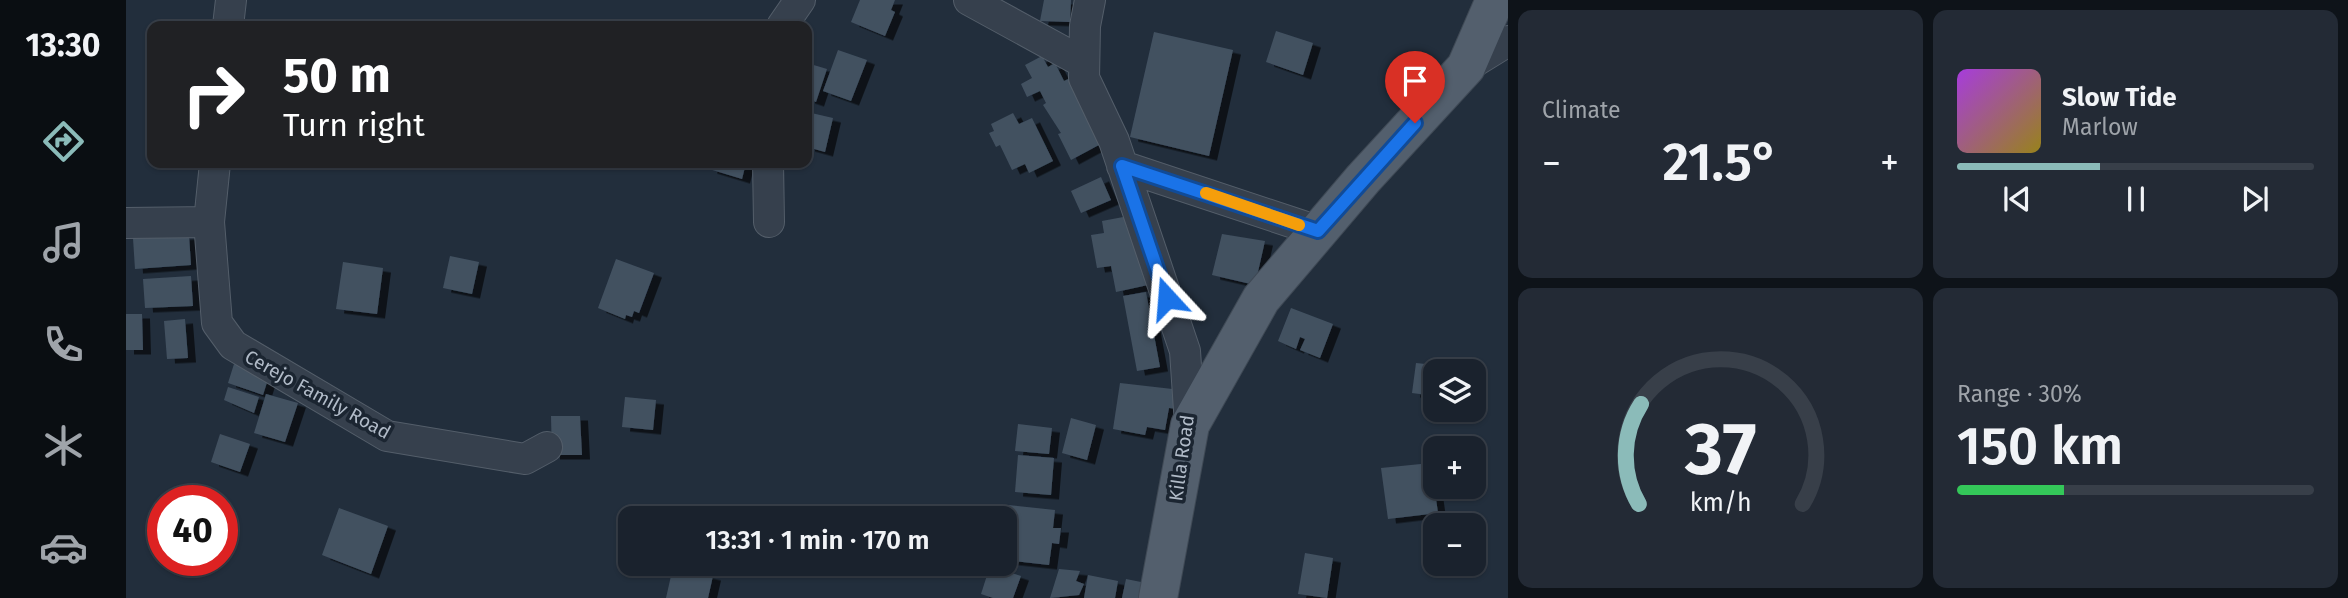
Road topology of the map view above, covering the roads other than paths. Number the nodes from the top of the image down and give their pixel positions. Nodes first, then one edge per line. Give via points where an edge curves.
1 (230, 0) edge
2 (800, 0) edge
3 (969, 0) edge
4 (1090, 0) edge
5 (1495, 0) edge
6 (228, 21) edge
7 (785, 21) edge
8 (1508, 41) edge
9 (1084, 64) junction
10 (1466, 67) junction
11 (1122, 166) junction
12 (214, 168) edge
13 (768, 168) edge
14 (209, 222) junction
15 (768, 222) dead end
16 (126, 223) edge
17 (1318, 231) junction
18 (1190, 425) junction
19 (547, 447) dead end
20 (1158, 598) edge

1 - 6 street
2 - 7 street
3 - 9 street
4 - 9 street, Killa Road
5 - 10 main road
8 - 10 street
9 - 11 street, Killa Road via 1084,78
10 - 17 main road
11 - 17 street
11 - 18 street, Killa Road via 1185,351
12 - 14 street, Cerejo Family Road
13 - 15 street
14 - 16 street
14 - 19 street, Cerejo Family Road via 217,323 233,345 387,436 525,459
17 - 18 main road via 1261,299
18 - 20 main road, Killa Road

